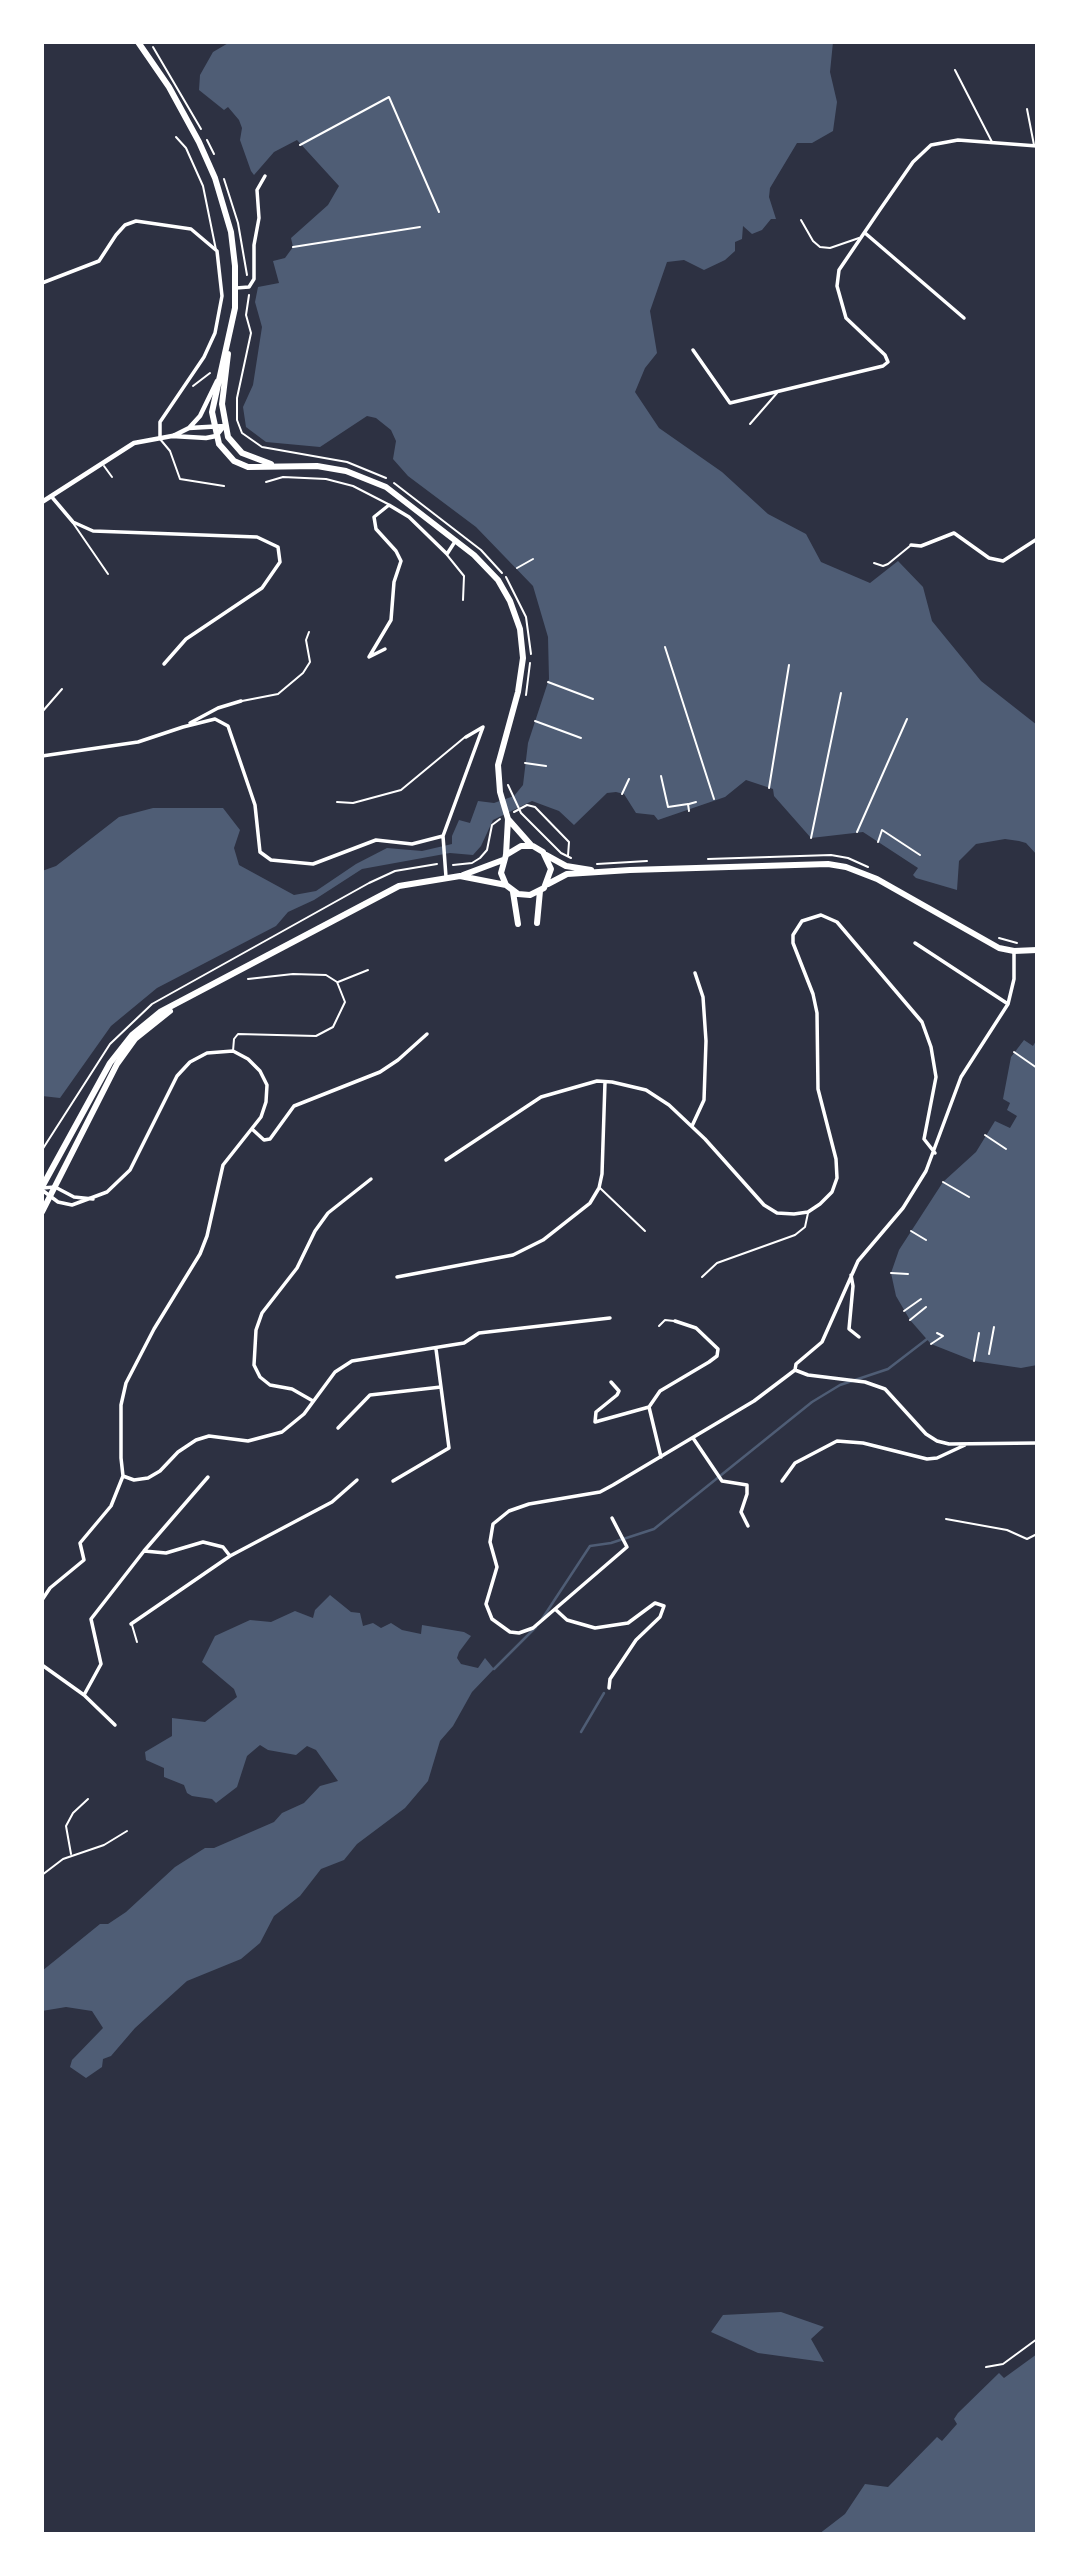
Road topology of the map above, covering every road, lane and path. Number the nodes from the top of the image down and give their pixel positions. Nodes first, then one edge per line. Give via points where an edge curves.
1 (138, 42) edge
2 (151, 42) edge
3 (955, 70) dead end
4 (1027, 109) dead end
5 (176, 137) dead end
6 (992, 143) junction
7 (300, 145) dead end
8 (1036, 146) edge
9 (214, 156) dead end
10 (265, 176) dead end
11 (224, 178) dead end
12 (439, 212) dead end
13 (801, 220) dead end
14 (420, 227) dead end
15 (864, 235) junction
16 (293, 247) dead end
17 (216, 251) junction
18 (42, 283) edge
19 (249, 287) junction
20 (236, 288) junction
21 (964, 318) dead end
22 (229, 342) junction
23 (693, 350) dead end
24 (210, 373) dead end
25 (233, 374) dead end
26 (242, 375) junction
27 (217, 382) junction
28 (187, 383) junction
29 (778, 392) junction
30 (213, 425) junction
31 (750, 425) dead end
32 (224, 426) junction
33 (189, 428) junction
34 (172, 436) junction
35 (216, 436) junction
36 (160, 438) junction
37 (101, 463) junction
38 (278, 465) junction
39 (112, 477) dead end
40 (266, 482) dead end
41 (224, 486) dead end
42 (51, 496) junction
43 (42, 502) edge
44 (389, 505) junction
45 (73, 522) junction
46 (1037, 539) edge
47 (456, 540) junction
48 (911, 545) joint
49 (447, 554) junction
50 (533, 559) dead end
51 (874, 563) dead end
52 (517, 568) dead end
53 (108, 574) dead end
54 (463, 600) dead end
55 (309, 632) dead end
56 (665, 647) dead end
57 (385, 649) dead end
58 (164, 664) dead end
59 (789, 665) dead end
60 (548, 682) dead end
61 (62, 689) dead end
62 (841, 693) dead end
63 (593, 699) dead end
64 (241, 701) joint
65 (523, 703) dead end
66 (42, 712) edge
67 (907, 719) dead end
68 (535, 721) dead end
69 (183, 727) junction
70 (466, 737) joint
71 (581, 738) dead end
72 (42, 756) edge
73 (525, 763) dead end
74 (546, 766) dead end
75 (661, 776) dead end
76 (629, 779) dead end
77 (507, 783) dead end
78 (769, 788) dead end
79 (622, 794) dead end
80 (714, 799) dead end
81 (337, 802) dead end
82 (696, 802) dead end
83 (688, 804) junction
84 (689, 811) dead end
85 (508, 819) junction
86 (857, 832) dead end
87 (443, 836) junction
88 (810, 838) dead end
89 (878, 842) dead end
90 (533, 846) junction
91 (545, 855) junction
92 (920, 855) dead end
93 (505, 857) junction
94 (568, 857) junction
95 (702, 860) dead end
96 (578, 862) dead end
97 (653, 862) dead end
98 (588, 864) dead end
99 (453, 865) dead end
100 (871, 868) dead end
101 (603, 872) junction
102 (460, 876) junction
103 (446, 877) junction
104 (546, 884) junction
105 (506, 885) junction
106 (540, 891) junction
107 (513, 892) junction
108 (537, 923) dead end
109 (517, 924) dead end
110 (994, 936) dead end
111 (915, 943) dead end
112 (1026, 943) dead end
113 (1037, 950) edge
114 (1014, 951) junction
115 (368, 970) dead end
116 (695, 973) dead end
117 (248, 979) dead end
118 (337, 982) junction
119 (183, 1001) junction
120 (1008, 1004) junction
121 (427, 1034) dead end
122 (233, 1051) junction
123 (1014, 1052) dead end
124 (1037, 1068) edge
125 (605, 1082) junction
126 (692, 1126) junction
127 (252, 1129) junction
128 (985, 1135) dead end
129 (1006, 1149) dead end
130 (935, 1153) junction
131 (446, 1160) dead end
132 (371, 1180) dead end
133 (943, 1182) dead end
134 (55, 1187) junction
135 (42, 1188) edge
136 (599, 1188) junction
137 (50, 1197) junction
138 (969, 1197) dead end
139 (96, 1199) junction
140 (42, 1212) edge
141 (808, 1212) junction
142 (645, 1231) dead end
143 (911, 1231) dead end
144 (926, 1240) dead end
145 (891, 1273) dead end
146 (908, 1274) dead end
147 (851, 1275) junction
148 (397, 1277) dead end
149 (702, 1277) dead end
150 (921, 1299) dead end
151 (926, 1307) dead end
152 (904, 1311) dead end
153 (610, 1318) dead end
154 (909, 1320) dead end
155 (675, 1321) joint
156 (659, 1326) dead end
157 (994, 1327) dead end
158 (937, 1333) dead end
159 (979, 1333) dead end
160 (859, 1337) dead end
161 (932, 1343) dead end
162 (436, 1349) junction
163 (989, 1354) dead end
164 (974, 1361) dead end
165 (795, 1370) junction
166 (611, 1382) dead end
167 (441, 1387) junction
168 (313, 1401) junction
169 (649, 1407) junction
170 (338, 1427) dead end
171 (693, 1438) junction
172 (1037, 1443) edge
173 (967, 1444) junction
174 (661, 1457) junction
175 (123, 1476) junction
176 (208, 1477) dead end
177 (357, 1480) dead end
178 (393, 1481) dead end
179 (782, 1481) dead end
180 (612, 1518) dead end
181 (946, 1519) dead end
182 (748, 1526) dead end
183 (1037, 1534) edge
184 (144, 1551) junction
185 (230, 1556) junction
186 (42, 1600) edge
187 (555, 1609) junction
188 (131, 1623) joint
189 (137, 1642) dead end
190 (42, 1665) edge
191 (609, 1688) dead end
192 (84, 1695) junction
193 (115, 1725) dead end
194 (88, 1799) dead end
195 (127, 1831) dead end
196 (72, 1855) junction
197 (42, 1875) edge
198 (1037, 2339) edge
199 (986, 2367) dead end

1 - 20 main road via 174,96 215,178 231,232
2 - 9 path
3 - 6 lane
4 - 8 lane
5 - 17 lane via 203,186
6 - 8 street
6 - 15 street via 944,140 931,145 913,162
7 - 12 path via 389,97
10 - 19 street via 257,190 255,278
11 - 19 path via 238,223
13 - 15 lane via 813,242 822,248
14 - 16 path
15 - 21 street
15 - 29 street via 839,270 839,302 846,318 888,362
17 - 18 street via 191,229 136,221 125,225 95,263
17 - 28 street via 221,312 209,349
19 - 20 street
19 - 26 path via 246,315 251,333
20 - 22 main road
22 - 27 main road
22 - 32 main road
23 - 29 street via 730,403
24 - 28 path via 196,386
25 - 26 path
26 - 65 path via 237,421 250,441 370,470 409,493 500,569 521,604 529,631 530,671
27 - 30 main road
27 - 33 street
28 - 36 street via 160,422
29 - 31 lane
30 - 32 street
30 - 33 street
30 - 35 main road
32 - 35 street
32 - 38 main road via 242,453
33 - 34 street
34 - 35 street
34 - 36 street
35 - 38 main road via 229,456 241,464
36 - 37 street via 134,443
36 - 41 lane via 170,450 180,479
37 - 39 lane
37 - 42 street
38 - 47 main road via 332,468 375,482
40 - 44 lane via 283,477 326,479 354,486
42 - 43 street
42 - 45 street
44 - 49 street
44 - 57 street via 373,521 400,556 400,566 391,620 369,657
45 - 53 lane
45 - 58 street via 110,533 257,537 278,547 280,562 262,588 186,639
46 - 48 street via 1003,561 989,558 954,533 921,546
47 - 49 street
47 - 85 main road via 498,580 520,629 522,670 499,756
48 - 51 lane via 888,564
49 - 54 lane via 464,576
50 - 52 path
55 - 64 lane via 310,662 303,673 282,692
56 - 80 path
59 - 78 path
60 - 63 path
61 - 66 lane
62 - 88 path
64 - 69 street
67 - 86 path
68 - 71 path
69 - 72 street via 138,743
69 - 87 street via 215,719 228,726 255,805 260,852 271,860 313,864 376,841 412,844
70 - 81 lane via 401,790 353,803
70 - 87 street via 483,727
73 - 74 path
75 - 83 path via 668,807
76 - 79 path
77 - 94 path via 521,813
82 - 83 path
83 - 84 path
85 - 90 main road
85 - 93 main road
87 - 103 street
89 - 92 path via 882,830
90 - 91 main road
90 - 93 main road via 521,846
91 - 101 main road via 566,866
91 - 104 main road via 551,869
93 - 102 main road
93 - 105 main road via 501,873
94 - 96 path
94 - 99 path via 569,842 535,807 527,806 492,825 487,850 480,858
95 - 100 path via 831,855
97 - 98 path
101 - 104 main road via 567,874
101 - 114 main road via 802,864 846,867 877,879 979,938
102 - 103 main road
102 - 105 main road
103 - 119 main road via 384,892
104 - 106 main road
105 - 107 main road
106 - 107 main road via 530,895
106 - 108 main road
107 - 109 main road
110 - 112 path
111 - 120 street
113 - 114 main road
114 - 120 street
115 - 118 lane
116 - 126 street via 703,997 706,1041 704,1100
117 - 118 lane via 315,973
118 - 122 lane via 345,1002 333,1027 303,1038 238,1034
119 - 134 main road via 146,1028 117,1064
119 - 135 main road via 160,1012 121,1048
120 - 130 street via 961,1077
121 - 127 street via 380,1072 294,1106 270,1139 264,1140
122 - 127 street via 248,1059 267,1085 266,1102
122 - 139 street via 207,1053 177,1076 130,1170
123 - 124 path
125 - 126 street via 646,1090
125 - 131 street via 541,1097
125 - 136 street
126 - 141 street via 764,1205 777,1213
127 - 175 street via 223,1165 200,1254 126,1383 120,1432
128 - 129 path
130 - 141 street via 924,1139 936,1077 922,1022 837,922 811,917 797,927 793,943 815,1003 818,1089 837,1178 832,1192
130 - 147 street via 903,1208
132 - 168 street via 328,1213 297,1268 261,1313 256,1330 254,1365 260,1377
133 - 138 path
134 - 135 street
134 - 137 main road
134 - 139 street via 74,1197
135 - 137 street
136 - 142 lane
136 - 148 street via 567,1224 513,1255
137 - 139 street via 72,1205
137 - 140 main road
141 - 149 lane via 805,1227 795,1235 717,1262
143 - 144 path
145 - 146 path
147 - 160 street via 849,1329
147 - 165 street via 822,1342
150 - 152 path
151 - 154 path
153 - 162 street via 479,1334 464,1343
155 - 156 lane via 665,1320
155 - 169 street via 715,1343 717,1356 660,1391
157 - 163 path
158 - 161 path via 943,1336
159 - 164 path
162 - 167 street
162 - 168 street via 352,1361 334,1372
165 - 171 street
165 - 173 street via 885,1389 926,1434 949,1444
166 - 169 street via 619,1391 596,1412 595,1422
167 - 170 street via 370,1395
167 - 178 street via 449,1448
168 - 175 street via 293,1424 269,1437 248,1441 209,1436 195,1440 148,1478
169 - 174 street
171 - 174 street
171 - 182 street via 722,1481 747,1485 741,1512
172 - 173 street
173 - 179 street via 927,1459 837,1441 795,1463
174 - 187 street via 600,1492 528,1504 493,1524 490,1542 497,1567 486,1604 492,1619 519,1633 541,1623
175 - 186 street via 111,1506 79,1543 84,1560
176 - 184 street
177 - 185 street via 332,1502
180 - 187 street via 627,1547
181 - 183 lane via 1007,1530 1027,1539
184 - 185 street via 166,1553 203,1542 223,1548
184 - 192 street via 91,1619 101,1664
185 - 188 street
187 - 191 street via 567,1620 595,1629 628,1623 655,1603 664,1606 660,1617 636,1640 610,1679
188 - 189 lane
190 - 192 street
192 - 193 street
194 - 196 lane via 68,1820
195 - 196 lane via 104,1845
196 - 197 lane
198 - 199 lane via 1003,2364

